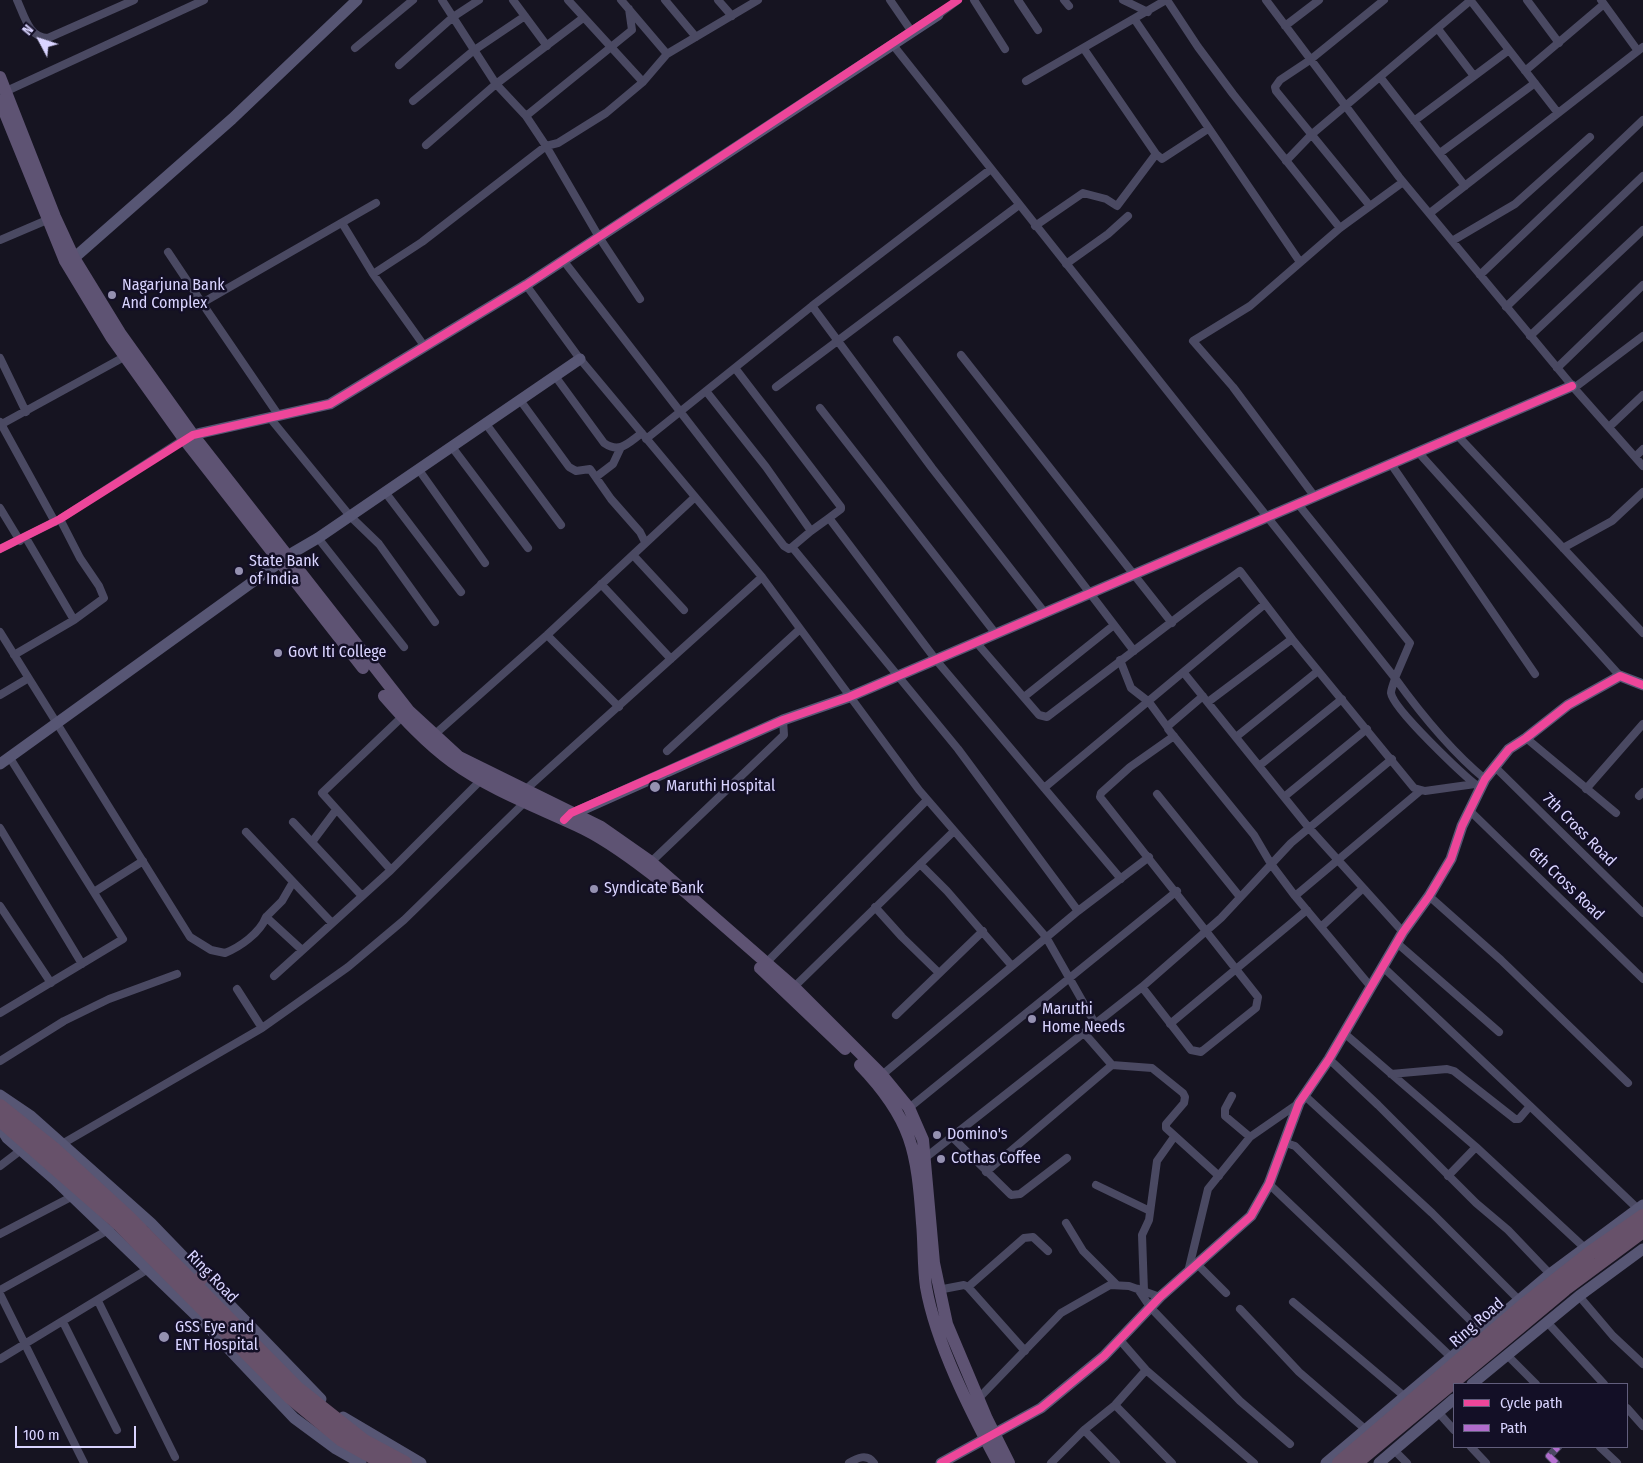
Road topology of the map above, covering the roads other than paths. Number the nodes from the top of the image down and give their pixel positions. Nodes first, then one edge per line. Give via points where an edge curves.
1 (17, 0) edge
2 (134, 0) edge
3 (204, 0) edge
4 (358, 0) edge
5 (412, 0) edge
6 (442, 0) edge
7 (479, 0) edge
8 (513, 0) edge
9 (568, 0) edge
10 (621, 0) edge
11 (665, 0) edge
12 (718, 0) edge
13 (758, 0) edge
14 (890, 0) edge
15 (958, 0) edge
16 (974, 0) edge
17 (1018, 0) edge
18 (1122, 0) edge
19 (1167, 0) edge
20 (1266, 0) edge
21 (1319, 0) edge
22 (1384, 0) edge
23 (1471, 0) edge
24 (1527, 0) edge
25 (1603, 2) edge
26 (629, 8) junction
27 (1148, 12) junction
28 (938, 15) joint
29 (525, 16) junction
30 (732, 16) junction
31 (453, 17) junction
32 (583, 18) junction
33 (1134, 20) junction
34 (1285, 26) junction
35 (1438, 29) junction
36 (1038, 30) dead end
37 (912, 32) junction
38 (696, 37) junction
39 (1559, 43) junction
40 (893, 45) junction
41 (547, 46) junction
42 (610, 47) junction
43 (355, 48) dead end
44 (1005, 49) dead end
45 (1084, 49) junction
46 (1640, 49) edge
47 (1509, 50) junction
48 (473, 51) junction
49 (668, 54) junction
50 (1310, 60) junction
51 (399, 65) dead end
52 (1525, 71) junction
53 (1474, 76) junction
54 (0, 77) edge
55 (1380, 77) junction
56 (1026, 81) dead end
57 (643, 82) junction
58 (1535, 83) junction
59 (496, 84) junction
60 (2, 96) edge
61 (412, 101) dead end
62 (1344, 107) junction
63 (1558, 113) junction
64 (526, 116) junction
65 (1643, 120) edge
66 (4, 121) edge
67 (1414, 122) junction
68 (1208, 129) junction
69 (1311, 135) junction
70 (1590, 137) dead end
71 (426, 145) dead end
72 (546, 146) junction
73 (1440, 153) junction
74 (1156, 154) junction
75 (1286, 161) junction
76 (992, 169) junction
77 (1643, 176) edge
78 (1403, 182) junction
79 (1465, 186) junction
80 (376, 203) dead end
81 (1019, 205) junction
82 (1370, 206) junction
83 (1430, 212) junction
84 (1128, 216) dead end
85 (47, 220) junction
86 (342, 223) junction
87 (1035, 226) junction
88 (1340, 228) junction
89 (1643, 230) edge
90 (599, 237) junction
91 (0, 240) edge
92 (1452, 241) junction
93 (168, 252) dead end
94 (70, 260) junction
95 (563, 260) junction
96 (1300, 262) junction
97 (1066, 264) junction
98 (373, 274) junction
99 (1480, 275) junction
100 (526, 285) junction
101 (1643, 285) edge
102 (640, 299) dead end
103 (202, 302) junction
104 (812, 306) junction
105 (1506, 307) junction
106 (1530, 336) junction
107 (1643, 336) edge
108 (837, 340) junction
109 (897, 340) dead end
110 (425, 347) junction
111 (961, 355) dead end
112 (124, 357) junction
113 (0, 358) edge
114 (580, 360) junction
115 (735, 368) junction
116 (1557, 368) junction
117 (555, 376) junction
118 (776, 387) dead end
119 (1573, 387) junction
120 (706, 391) junction
121 (1643, 395) edge
122 (520, 400) junction
123 (820, 408) dead end
124 (681, 411) junction
125 (26, 412) junction
126 (274, 417) junction
127 (0, 424) edge
128 (486, 424) junction
129 (1609, 427) junction
130 (1457, 435) junction
131 (644, 436) junction
132 (188, 437) junction
133 (452, 446) junction
134 (621, 447) junction
135 (1643, 449) edge
136 (1418, 452) junction
137 (1635, 457) junction
138 (1391, 464) junction
139 (1643, 466) edge
140 (418, 470) junction
141 (596, 476) junction
142 (386, 492) junction
143 (1643, 492) edge
144 (695, 497) junction
145 (1315, 497) junction
146 (1298, 504) junction
147 (0, 508) edge
148 (350, 516) junction
149 (1268, 516) junction
150 (829, 518) junction
151 (58, 521) junction
152 (561, 525) dead end
153 (811, 531) junction
154 (318, 538) junction
155 (23, 540) junction
156 (645, 542) junction
157 (792, 547) junction
158 (528, 548) dead end
159 (1563, 548) junction
160 (0, 549) edge
161 (633, 555) junction
162 (284, 560) junction
163 (485, 563) dead end
164 (1134, 575) junction
165 (762, 577) junction
166 (600, 584) junction
167 (461, 592) dead end
168 (1091, 593) junction
169 (1265, 604) junction
170 (684, 610) dead end
171 (1044, 613) junction
172 (74, 620) junction
173 (435, 622) dead end
174 (1172, 623) junction
175 (1114, 625) junction
176 (800, 629) junction
177 (0, 632) edge
178 (1643, 633) edge
179 (996, 634) junction
180 (547, 635) junction
181 (1292, 639) junction
182 (976, 642) junction
183 (404, 647) dead end
184 (1134, 651) junction
185 (14, 655) junction
186 (671, 659) junction
187 (936, 660) junction
188 (1120, 660) junction
189 (1318, 671) junction
190 (1184, 672) junction
191 (1534, 674) dead end
192 (898, 676) junction
193 (1620, 676) junction
194 (1395, 678) junction
195 (27, 679) junction
196 (1643, 685) edge
197 (0, 695) edge
198 (850, 697) junction
199 (1024, 697) junction
200 (1206, 699) junction
201 (1342, 700) junction
202 (1149, 702) junction
203 (619, 707) junction
204 (402, 717) junction
205 (783, 720) junction
206 (56, 724) junction
207 (1643, 724) edge
208 (1168, 728) junction
209 (1367, 729) junction
210 (434, 735) junction
211 (1174, 736) junction
212 (1236, 737) junction
213 (1526, 738) junction
214 (668, 751) dead end
215 (1392, 759) junction
216 (5, 761) edge
217 (1259, 766) junction
218 (1495, 767) junction
219 (481, 780) junction
220 (1480, 783) junction
221 (1044, 788) junction
222 (1586, 789) junction
223 (1420, 790) junction
224 (1158, 794) dead end
225 (527, 796) junction
226 (1284, 797) junction
227 (927, 800) junction
228 (336, 810) junction
229 (1469, 810) junction
230 (1616, 814) dead end
231 (567, 817) junction
232 (293, 822) dead end
233 (0, 828) edge
234 (1309, 828) junction
235 (246, 832) dead end
236 (953, 832) junction
237 (312, 842) junction
238 (1149, 857) junction
239 (1337, 858) junction
240 (143, 861) junction
241 (651, 862) junction
242 (920, 864) junction
243 (1272, 864) junction
244 (391, 870) junction
245 (1121, 879) junction
246 (293, 882) junction
247 (1362, 889) junction
248 (1177, 891) junction
249 (94, 892) junction
250 (362, 896) junction
251 (1295, 896) junction
252 (1429, 896) junction
253 (1240, 897) junction
254 (0, 906) edge
255 (876, 907) junction
256 (1307, 910) junction
257 (1078, 911) junction
258 (1643, 913) edge
259 (266, 917) junction
260 (332, 923) junction
261 (1321, 927) junction
262 (983, 931) junction
263 (1205, 932) junction
264 (1403, 932) junction
265 (1046, 937) junction
266 (1397, 943) junction
267 (302, 950) junction
268 (766, 963) junction
269 (82, 964) junction
270 (1012, 966) junction
271 (1383, 967) junction
272 (1235, 970) junction
273 (939, 973) junction
274 (177, 974) dead end
275 (274, 976) dead end
276 (1070, 979) junction
277 (1643, 979) edge
278 (51, 983) junction
279 (1142, 987) junction
280 (1371, 987) junction
281 (794, 988) junction
282 (237, 990) dead end
283 (0, 1014) edge
284 (896, 1015) dead end
285 (1170, 1024) junction
286 (1096, 1025) junction
287 (262, 1028) junction
288 (1499, 1032) dead end
289 (1085, 1034) junction
290 (1344, 1034) junction
291 (1328, 1059) junction
292 (0, 1061) edge
293 (1112, 1065) junction
294 (1391, 1074) junction
295 (882, 1075) junction
296 (1628, 1083) dead end
297 (1232, 1096) dead end
298 (0, 1098) edge
299 (1302, 1099) junction
300 (1530, 1106) junction
301 (909, 1108) junction
302 (0, 1120) edge
303 (0, 1127) edge
304 (952, 1137) junction
305 (1174, 1137) junction
306 (1250, 1137) junction
307 (1286, 1143) junction
308 (62, 1144) junction
309 (1476, 1147) junction
310 (22, 1150) junction
311 (925, 1158) junction
312 (1067, 1158) dead end
313 (0, 1166) edge
314 (986, 1172) junction
315 (1219, 1176) junction
316 (1448, 1176) junction
317 (1269, 1184) junction
318 (1096, 1185) dead end
319 (73, 1196) junction
320 (1641, 1210) edge
321 (1150, 1211) junction
322 (1066, 1223) dead end
323 (119, 1224) junction
324 (1643, 1231) edge
325 (0, 1234) edge
326 (1643, 1249) edge
327 (1048, 1251) dead end
328 (1595, 1260) junction
329 (1192, 1268) junction
330 (148, 1269) junction
331 (1550, 1274) junction
332 (199, 1280) junction
333 (1117, 1284) junction
334 (968, 1287) junction
335 (0, 1290) edge
336 (938, 1290) junction
337 (1141, 1290) junction
338 (0, 1294) edge
339 (1226, 1294) dead end
340 (1579, 1296) junction
341 (1160, 1297) junction
342 (1518, 1299) junction
343 (98, 1301) junction
344 (1292, 1302) dead end
345 (1150, 1307) junction
346 (1240, 1309) dead end
347 (63, 1322) junction
348 (1547, 1322) junction
349 (1481, 1331) junction
350 (1119, 1339) junction
351 (25, 1344) junction
352 (230, 1344) junction
353 (1025, 1351) junction
354 (1507, 1355) junction
355 (1451, 1357) junction
356 (0, 1359) edge
357 (1643, 1364) edge
358 (1146, 1370) junction
359 (1473, 1383) edge
360 (1535, 1383) edge
361 (1603, 1383) edge
362 (978, 1399) junction
363 (1453, 1400) edge
364 (1411, 1403) junction
365 (1115, 1405) junction
366 (1628, 1409) edge
367 (1438, 1412) junction
368 (1643, 1426) edge
369 (1365, 1429) junction
370 (1453, 1429) edge
371 (117, 1430) dead end
372 (1084, 1430) junction
373 (990, 1436) junction
374 (1290, 1444) dead end
375 (1472, 1448) edge
376 (1557, 1448) edge
377 (1601, 1448) edge
378 (1394, 1450) junction
379 (387, 1455) edge
380 (1350, 1455) edge
381 (175, 1457) dead end
382 (84, 1463) edge
383 (361, 1463) edge
384 (405, 1463) edge
385 (421, 1463) edge
386 (849, 1463) edge
387 (874, 1463) edge
388 (941, 1463) edge
389 (998, 1463) edge
390 (1009, 1463) edge
391 (1051, 1463) edge
392 (1116, 1463) edge
393 (1172, 1463) edge
394 (1254, 1463) edge
395 (1326, 1463) edge
396 (1339, 1463) edge
397 (1379, 1463) edge
398 (1407, 1463) edge
399 (1486, 1463) edge
400 (1556, 1463) edge
401 (1617, 1463) edge

1 - 2 street via 34,34 42,38
3 - 60 street
4 - 94 street via 232,118
5 - 43 street
6 - 31 street
7 - 31 street
8 - 29 street
9 - 32 street
10 - 26 street
11 - 38 street
12 - 30 street
13 - 30 street
14 - 37 street
15 - 28 street
16 - 44 street
17 - 36 street
18 - 27 street
19 - 27 street
19 - 75 street via 1198,47
20 - 34 street
21 - 34 street
22 - 50 street
23 - 35 street
23 - 47 street
24 - 39 street
25 - 39 street
25 - 46 street
26 - 42 street via 632,30
26 - 49 street
27 - 33 street
28 - 37 street
29 - 41 street
29 - 48 street
30 - 38 street
31 - 48 street
31 - 51 street
32 - 41 street
32 - 42 street
33 - 45 street
33 - 68 street
34 - 50 street
35 - 53 street
35 - 55 street
37 - 40 street
38 - 49 street
39 - 52 street
40 - 76 street
40 - 90 street
41 - 59 street
42 - 57 street
42 - 64 street
45 - 56 street
45 - 74 street
46 - 63 street
47 - 52 street
47 - 53 street
48 - 59 street
48 - 61 street
49 - 57 street
50 - 62 street
50 - 69 street via 1275,87
52 - 58 street
53 - 67 street
54 - 60 main road
55 - 62 street
55 - 67 street
57 - 72 street via 606,113 558,143
58 - 63 street
58 - 73 street
59 - 64 street
59 - 71 street
60 - 66 main road
60 - 94 main road via 55,217
62 - 69 street
62 - 78 street
63 - 79 street
64 - 72 street
65 - 99 street
66 - 85 main road
67 - 73 street
68 - 74 street via 1168,156 1162,158
68 - 96 street
69 - 75 street
69 - 82 street
70 - 92 street via 1514,204
72 - 90 street
72 - 98 street via 422,242
73 - 79 street
74 - 87 street via 1117,206 1106,198 1083,193
75 - 88 street
76 - 81 street
76 - 104 street
77 - 105 street
78 - 82 street
78 - 83 street
79 - 83 street
80 - 86 street
81 - 87 street
81 - 108 street
82 - 88 street
83 - 92 street
84 - 97 street
85 - 91 street
85 - 94 main road
86 - 98 street
86 - 103 street
87 - 97 street
88 - 96 street
89 - 106 street
90 - 95 street
90 - 102 street
92 - 99 street
93 - 103 street
94 - 112 main road via 98,318
94 - 132 main road
95 - 100 street
95 - 124 street
96 - 145 street via 1250,306 1194,341 1233,387
97 - 149 street
98 - 110 street
99 - 105 street
100 - 110 street
100 - 114 street
101 - 116 street
103 - 126 street
104 - 108 street
104 - 115 street
105 - 106 street
106 - 116 street
107 - 119 street
108 - 118 street
108 - 171 street
109 - 168 street
110 - 126 street via 330,404
111 - 164 street
112 - 125 street
112 - 132 main road
113 - 125 street
114 - 117 street
114 - 131 street
115 - 120 street
115 - 150 street via 840,507
116 - 119 street
117 - 122 street
117 - 134 street via 604,443 616,449
119 - 129 street
119 - 130 street
120 - 124 street
120 - 153 street
121 - 129 street
122 - 128 street
122 - 141 street via 569,467 576,471 590,469
123 - 179 street
124 - 131 street
124 - 157 street via 784,546
125 - 127 street
126 - 132 street
126 - 148 street
127 - 151 street
128 - 133 street
128 - 152 street
129 - 137 street
130 - 136 street
130 - 159 street
131 - 134 street
131 - 144 street
132 - 151 street
132 - 162 main road
133 - 140 street
133 - 158 street
134 - 141 street via 613,464
135 - 137 street
136 - 138 street
136 - 193 street
137 - 139 street
138 - 145 street
138 - 191 street
140 - 142 street
140 - 163 street
141 - 156 street
142 - 148 street
142 - 167 street
143 - 159 street via 1612,521
144 - 156 street
144 - 165 street
145 - 146 street
146 - 149 street
146 - 194 street via 1410,643
147 - 155 street
148 - 154 street
148 - 173 street via 379,544
149 - 164 street
149 - 194 street
150 - 153 street
150 - 187 street
151 - 155 street
151 - 172 street via 104,594 101,602
153 - 157 street
154 - 162 street
154 - 183 street
155 - 160 street
155 - 172 street
156 - 161 street
157 - 192 street
159 - 178 street
161 - 166 street
161 - 170 street
162 - 204 main road
162 - 206 street
162 - 210 main road via 390,690
164 - 168 street
164 - 174 street
165 - 176 street
165 - 186 street
166 - 180 street
166 - 186 street
168 - 171 street
168 - 175 street
169 - 174 street via 1240,571
169 - 181 street
169 - 190 street
171 - 179 street
172 - 185 street
174 - 184 street
175 - 184 street
175 - 199 street
176 - 198 street
176 - 214 street
177 - 185 street
179 - 182 street
180 - 203 street
180 - 210 street
181 - 189 street
181 - 200 street
182 - 187 street
182 - 199 street
184 - 188 street
185 - 195 street
186 - 203 street
187 - 192 street
187 - 221 street
188 - 199 street via 1047,717 1039,715
188 - 202 street via 1130,688
189 - 201 street
189 - 212 street
190 - 200 street
190 - 202 street
192 - 198 street
192 - 257 street via 958,749
193 - 196 street
193 - 213 street via 1568,704
194 - 220 street
194 - 220 street via 1391,693 1398,708 1458,770
195 - 197 street
195 - 206 street
198 - 205 street
198 - 227 street
200 - 208 street
200 - 212 street
201 - 209 street
201 - 217 street
202 - 208 street
202 - 221 street
203 - 225 street
204 - 219 main road via 453,763
204 - 228 street via 323,790 323,795
205 - 231 street
205 - 241 street via 784,735
206 - 216 street
206 - 240 street
207 - 222 street
208 - 211 street
209 - 215 street
209 - 226 street
210 - 225 main road via 459,757
211 - 238 street via 1130,767 1100,797
211 - 243 street via 1254,835
212 - 217 street
213 - 218 street via 1509,749
213 - 222 street
215 - 223 street via 1414,788
215 - 234 street
216 - 249 street
217 - 226 street
218 - 220 street
218 - 258 street, 7th Cross Road
219 - 225 main road
219 - 244 street
220 - 223 street
220 - 229 street
221 - 245 street
222 - 230 street
223 - 239 street
224 - 253 street
225 - 231 main road
225 - 287 street via 404,920 348,967
226 - 234 street
227 - 236 street
227 - 268 street
228 - 237 street
228 - 244 street
229 - 252 street via 1451,860
229 - 277 street, 6th Cross Road
231 - 241 main road via 601,827
231 - 373 main road via 642,866 761,969 846,1050 896,1108 916,1157 929,1296 951,1363
232 - 237 street
233 - 269 street
234 - 239 street
234 - 243 street
235 - 246 street
236 - 242 street
236 - 265 street
237 - 250 street
238 - 245 street
238 - 248 street
239 - 247 street
239 - 251 street
240 - 249 street
240 - 259 street via 183,929 217,953 229,951 259,929
241 - 268 main road
242 - 255 street
242 - 262 street
243 - 251 street
243 - 253 street
244 - 250 street
245 - 257 street
246 - 259 street via 285,897
246 - 260 street
247 - 261 street
247 - 264 street
248 - 263 street
248 - 276 street
249 - 269 street via 123,939
250 - 260 street
251 - 256 street
252 - 264 street
252 - 296 street via 1501,960
253 - 263 street
254 - 278 street
255 - 273 street
255 - 281 street
256 - 261 street
256 - 272 street
257 - 265 street
259 - 267 street
260 - 267 street
261 - 280 street
262 - 270 street
262 - 273 street
263 - 272 street
263 - 279 street
264 - 266 street
265 - 270 street
265 - 276 street
266 - 271 street
266 - 288 street
267 - 275 street
268 - 281 main road
269 - 278 street
270 - 295 street
271 - 280 street
271 - 300 street
272 - 285 street
272 - 285 street via 1258,996 1256,1008 1201,1052 1191,1050
273 - 284 street
274 - 292 street via 109,999 64,1021
276 - 286 street
276 - 301 street
278 - 283 street
279 - 285 street
279 - 286 street
280 - 290 street
281 - 295 main road
282 - 287 street
286 - 289 street
287 - 308 street
289 - 293 street
289 - 304 street
290 - 291 street
290 - 294 street
291 - 299 street
291 - 316 street
293 - 305 street via 1152,1068 1183,1093 1184,1103 1166,1124
293 - 314 street
294 - 300 street via 1447,1069 1461,1074 1515,1119 1519,1119
294 - 309 street
295 - 301 main road
297 - 306 street via 1225,1116
298 - 308 street via 30,1116
298 - 323 highway, Ring Road via 47,1142
299 - 306 street
299 - 307 street
299 - 342 street via 1432,1213
300 - 320 street
301 - 311 main road via 924,1140
302 - 323 highway, Ring Road
303 - 310 street via 2,1133
304 - 311 street
304 - 314 street
305 - 315 street
305 - 321 street via 1157,1161
306 - 315 street
307 - 317 street
307 - 349 street via 1294,1146 1343,1193
308 - 332 street via 150,1223
309 - 316 street
309 - 328 street
310 - 313 street
310 - 319 street
311 - 336 main road
312 - 314 street via 1016,1196 1007,1193
315 - 329 street via 1206,1193
316 - 331 street via 1508,1230
317 - 329 street via 1251,1216
317 - 355 street
318 - 321 street
319 - 323 street
319 - 325 street
320 - 328 highway, Ring Road
321 - 337 street via 1141,1242
322 - 333 street via 1083,1251
323 - 330 street
323 - 332 highway, Ring Road
323 - 335 street
323 - 352 highway, Ring Road
324 - 328 highway, Ring Road
326 - 328 street
327 - 334 street via 1033,1237 1024,1238
328 - 331 street
328 - 340 street
328 - 364 highway, Ring Road
329 - 339 street
329 - 341 street
330 - 343 street
330 - 352 street
331 - 342 street
332 - 379 highway, Ring Road via 297,1388 340,1424
333 - 337 street
333 - 353 street via 1061,1313
334 - 336 street
334 - 353 street
336 - 362 main road via 946,1324
337 - 341 street
337 - 345 street
338 - 351 street
340 - 348 street
340 - 357 street via 1613,1336
341 - 345 street
342 - 349 street
343 - 347 street
343 - 381 street
344 - 364 street
345 - 350 street
345 - 374 street via 1240,1401
346 - 369 street via 1299,1372
347 - 351 street
347 - 371 street
348 - 354 street
348 - 361 street
349 - 355 street
350 - 358 street
350 - 373 street via 1104,1356 1041,1408
351 - 356 street
351 - 382 street
352 - 379 highway, Ring Road via 342,1440
352 - 383 street via 294,1418
353 - 362 street
354 - 359 street
354 - 360 street
355 - 364 street
358 - 365 street
358 - 394 street
362 - 373 main road
363 - 367 street
364 - 369 street
364 - 380 highway, Ring Road
365 - 372 street
365 - 393 street
366 - 368 street
367 - 370 street
367 - 378 street
369 - 380 street
372 - 391 street
372 - 392 street
373 - 388 street
373 - 389 main road
373 - 390 main road
375 - 399 street
376 - 400 street via 1549,1456
377 - 401 street
378 - 397 street
378 - 398 street
379 - 384 highway, Ring Road
379 - 385 street
380 - 395 street
380 - 396 highway, Ring Road
386 - 387 street via 858,1457 866,1457

